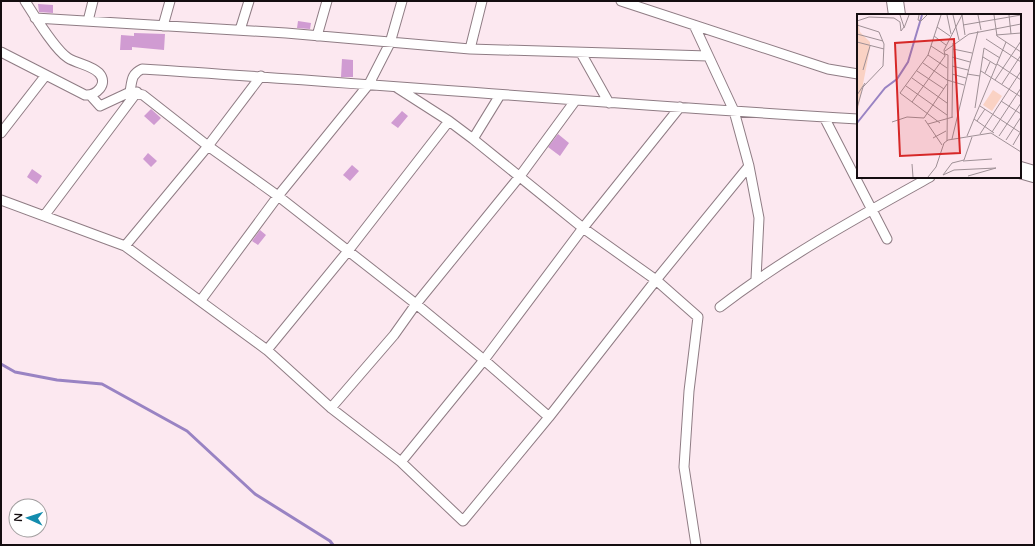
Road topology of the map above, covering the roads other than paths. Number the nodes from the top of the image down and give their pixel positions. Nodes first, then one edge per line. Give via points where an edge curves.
1 (25, 1) edge
2 (93, 1) edge
3 (170, 1) edge
4 (249, 1) edge
5 (327, 1) edge
6 (402, 1) edge
7 (482, 1) edge
8 (621, 1) edge
9 (895, 1) edge
10 (897, 14) edge
11 (35, 18) junction
12 (88, 21) junction
13 (694, 25) junction
14 (163, 26) junction
15 (240, 30) junction
16 (317, 36) junction
17 (390, 43) junction
18 (470, 48) junction
19 (1, 52) edge
20 (581, 53) junction
21 (708, 56) junction
22 (857, 74) edge
23 (46, 75) junction
24 (261, 76) junction
25 (369, 84) junction
26 (394, 87) junction
27 (134, 92) junction
28 (94, 94) junction
29 (500, 95) junction
30 (576, 101) junction
31 (609, 103) junction
32 (680, 107) junction
33 (734, 111) junction
34 (824, 116) junction
35 (857, 118) edge
36 (449, 121) junction
37 (1, 132) edge
38 (473, 139) junction
39 (208, 146) junction
40 (749, 166) junction
41 (1021, 170) edge
42 (1034, 174) edge
43 (520, 176) junction
44 (928, 178) edge
45 (278, 196) junction
46 (1, 200) edge
47 (872, 209) junction
48 (44, 216) junction
49 (583, 228) junction
50 (887, 239) dead end
51 (125, 246) junction
52 (348, 251) junction
53 (756, 279) junction
54 (656, 280) junction
55 (201, 300) junction
56 (416, 304) junction
57 (720, 307) dead end
58 (267, 350) junction
59 (484, 360) junction
60 (331, 408) junction
61 (549, 417) junction
62 (401, 462) junction
63 (696, 545) edge

1 - 11 street
2 - 12 street
3 - 14 street
4 - 15 street
5 - 16 street
6 - 17 street
7 - 18 street
8 - 13 street
9 - 10 highway
11 - 12 street
11 - 28 street via 67,58 100,74 101,88
12 - 14 street
13 - 21 street
13 - 22 street via 828,69
14 - 15 street
15 - 16 street
16 - 17 street
17 - 18 street
17 - 25 street
18 - 20 street
19 - 23 street
20 - 21 street
20 - 31 street
21 - 33 street
23 - 28 street via 85,95
23 - 37 street
24 - 25 street
24 - 27 street via 142,69 132,76
24 - 39 street
25 - 26 street
25 - 45 street
26 - 29 street
26 - 36 street
27 - 28 street via 100,106
27 - 39 street via 143,95
27 - 48 street
29 - 30 street
29 - 38 street
30 - 31 street
30 - 43 street
31 - 32 street
32 - 33 street
32 - 49 street
33 - 34 street
33 - 40 street
34 - 35 street
34 - 47 street
36 - 38 street
36 - 52 street
38 - 43 street
39 - 45 street
39 - 51 street
40 - 53 street via 759,218
40 - 54 street
41 - 42 highway
43 - 49 street
43 - 56 street
44 - 47 street
45 - 52 street
45 - 55 street
46 - 48 street
47 - 50 street
47 - 53 street
48 - 51 street
49 - 54 street
49 - 59 street
51 - 55 street
52 - 56 street
52 - 58 street
53 - 57 street
54 - 61 street
54 - 63 street via 698,317 689,391 684,467
55 - 58 street
56 - 59 street
56 - 60 street
58 - 60 street
59 - 61 street
59 - 62 street
60 - 62 street
61 - 62 street via 463,521

